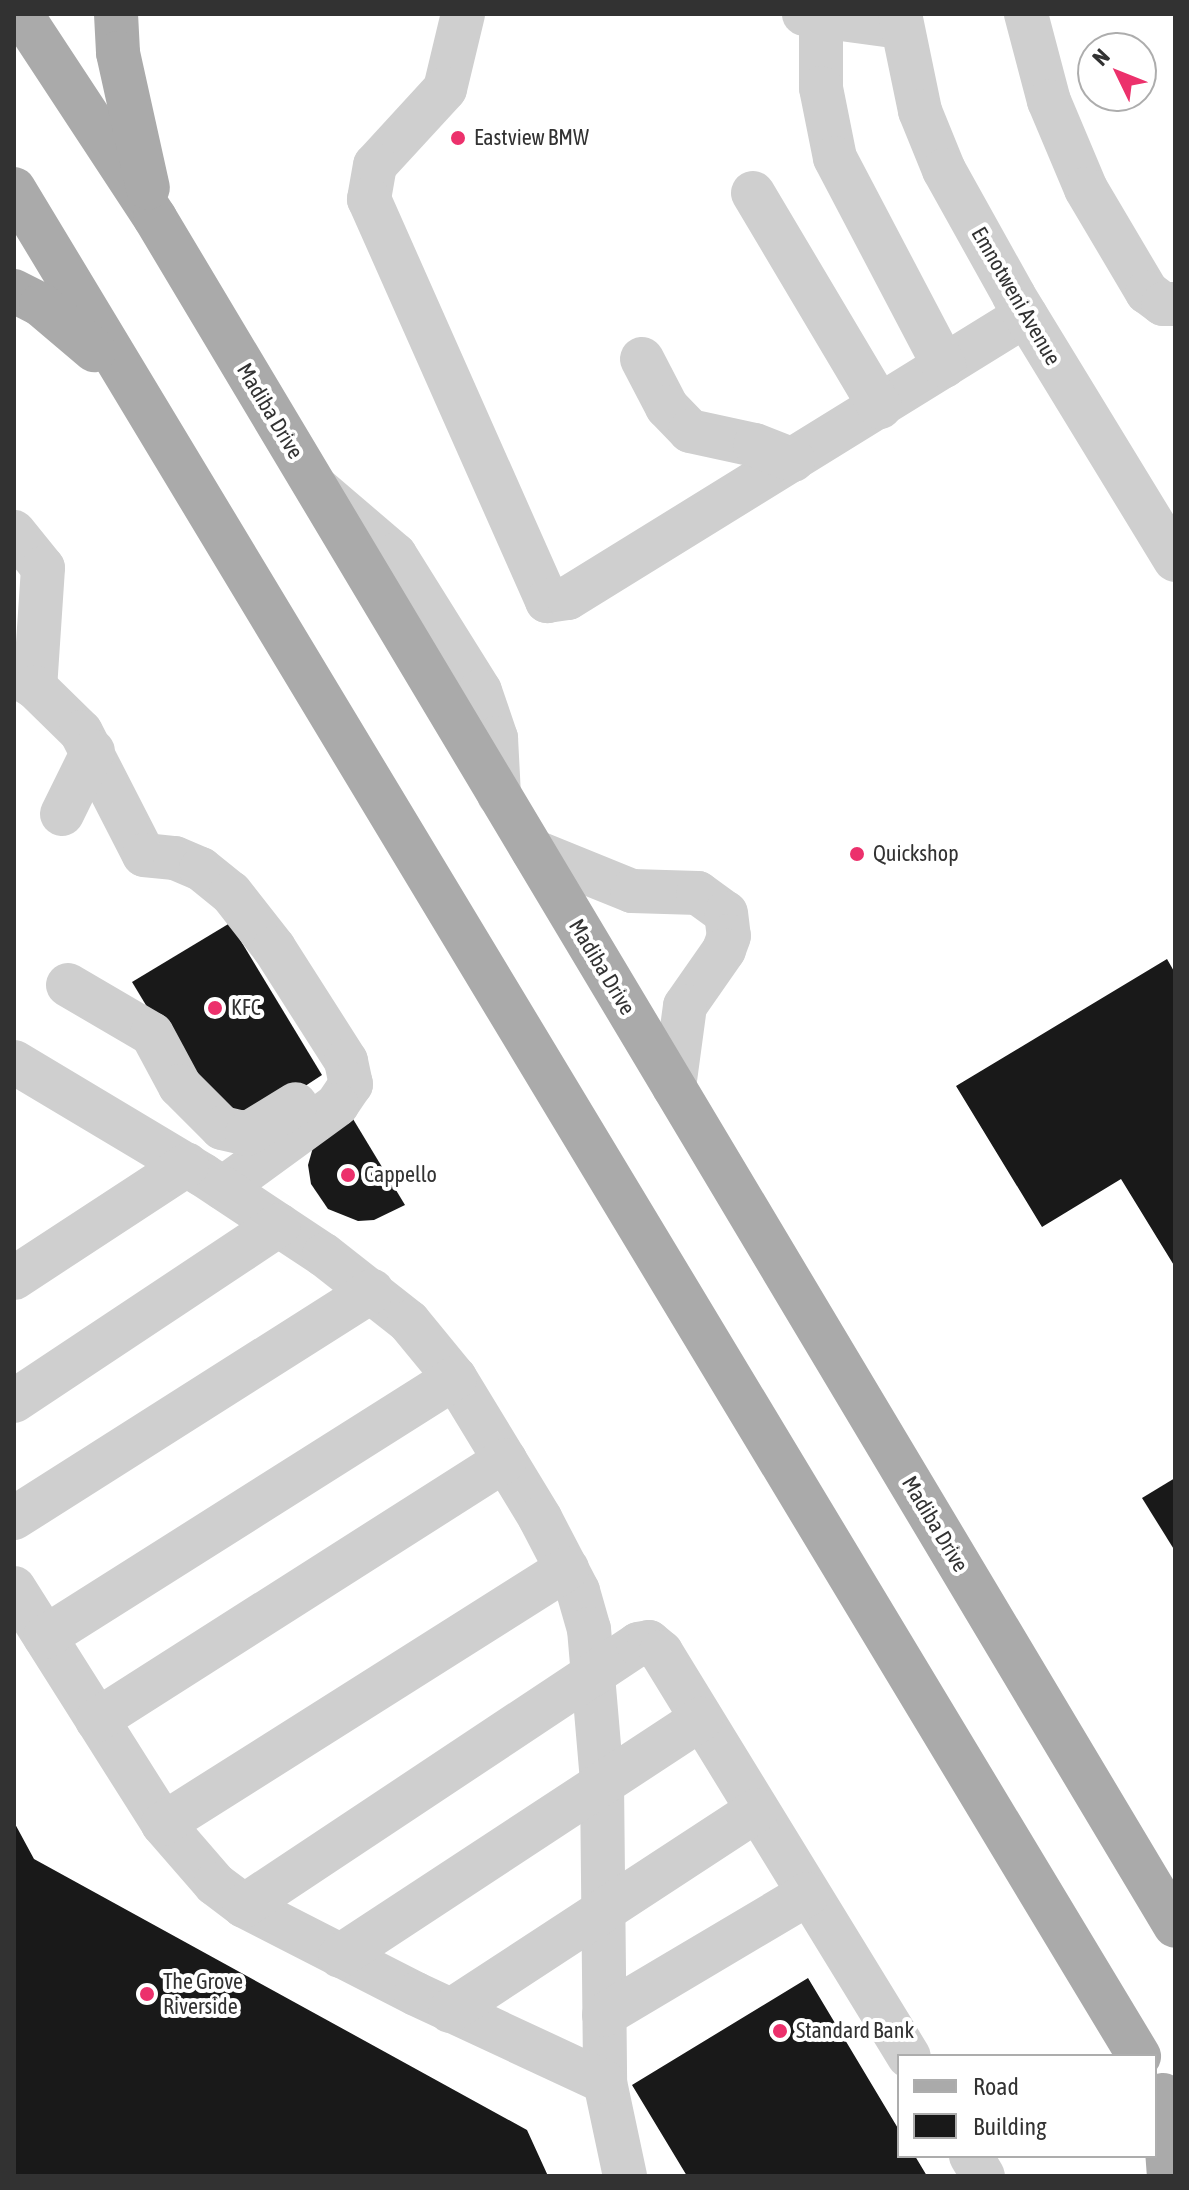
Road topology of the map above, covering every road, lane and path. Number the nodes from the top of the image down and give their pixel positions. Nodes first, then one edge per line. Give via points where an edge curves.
1 (21, 14) edge
2 (116, 14) edge
3 (463, 14) edge
4 (1026, 14) edge
5 (813, 15) edge
6 (901, 20) edge
7 (14, 189) edge
8 (753, 193) dead end
9 (155, 218) junction
10 (14, 291) edge
11 (1175, 304) edge
12 (1026, 315) junction
13 (642, 359) dead end
14 (944, 366) junction
15 (129, 386) junction
16 (880, 407) junction
17 (793, 460) junction
18 (14, 532) edge
19 (1175, 560) edge
20 (24, 681) edge
21 (93, 751) junction
22 (62, 814) dead end
23 (533, 851) junction
24 (68, 985) dead end
25 (346, 1061) junction
26 (14, 1062) edge
27 (674, 1087) junction
28 (187, 1165) junction
29 (223, 1188) junction
30 (279, 1225) junction
31 (14, 1278) edge
32 (372, 1291) junction
33 (455, 1378) junction
34 (14, 1401) edge
35 (505, 1460) junction
36 (14, 1518) edge
37 (567, 1569) junction
38 (14, 1588) edge
39 (45, 1637) junction
40 (594, 1673) junction
41 (701, 1719) junction
42 (97, 1720) junction
43 (602, 1782) junction
44 (757, 1810) junction
45 (163, 1824) junction
46 (808, 1894) junction
47 (244, 1906) junction
48 (602, 1907) junction
49 (1175, 1926) edge
50 (340, 1956) junction
51 (450, 2011) junction
52 (604, 2015) junction
53 (908, 2054) edge
54 (1138, 2054) edge
55 (605, 2082) junction
56 (1164, 2097) edge
57 (972, 2158) edge
58 (625, 2176) edge
59 (983, 2176) edge
60 (1169, 2176) edge

1 - 9 main road, Madiba Drive
2 - 9 main road via 118,53
3 - 17 street via 445,89 375,165 369,199 547,601 568,598
4 - 11 street via 1049,101 1086,189 1147,292 1163,304
5 - 6 street
5 - 14 street via 835,158
6 - 12 street, Emnotweni Avenue via 920,111 944,170
7 - 15 main road
8 - 16 street
9 - 23 main road, Madiba Drive
10 - 15 main road via 66,324
12 - 14 street
12 - 19 street, Emnotweni Avenue
13 - 17 street via 667,407 690,431 755,445
14 - 16 street
15 - 54 main road
16 - 17 street
18 - 20 street via 43,568
20 - 21 street
21 - 22 street
21 - 25 street via 144,855 175,858 201,869 231,893 274,948
23 - 27 main road, Madiba Drive
23 - 27 street via 632,891 698,893 726,913 729,936 724,950 685,1006
24 - 25 street via 152,1034 193,1102 215,1124 234,1133 247,1134 276,1120
25 - 29 street via 351,1084 337,1105
26 - 28 street
27 - 49 main road, Madiba Drive
28 - 29 street
28 - 31 street
29 - 30 street
30 - 32 street
30 - 34 street
32 - 33 street via 409,1322
32 - 36 street
33 - 35 street
33 - 39 street
35 - 37 street
35 - 42 street
37 - 40 street via 589,1629
37 - 45 street
38 - 39 street
39 - 42 street
40 - 41 street via 649,1642 661,1652
40 - 43 street
40 - 47 street
41 - 43 street
41 - 44 street
42 - 45 street
43 - 48 street
43 - 50 street
44 - 46 street
44 - 48 street
45 - 47 street via 195,1863
46 - 52 street
46 - 53 street
47 - 50 street
48 - 51 street
48 - 52 street
50 - 51 street
51 - 55 street
52 - 55 street
55 - 58 street
56 - 60 main road
57 - 59 street

